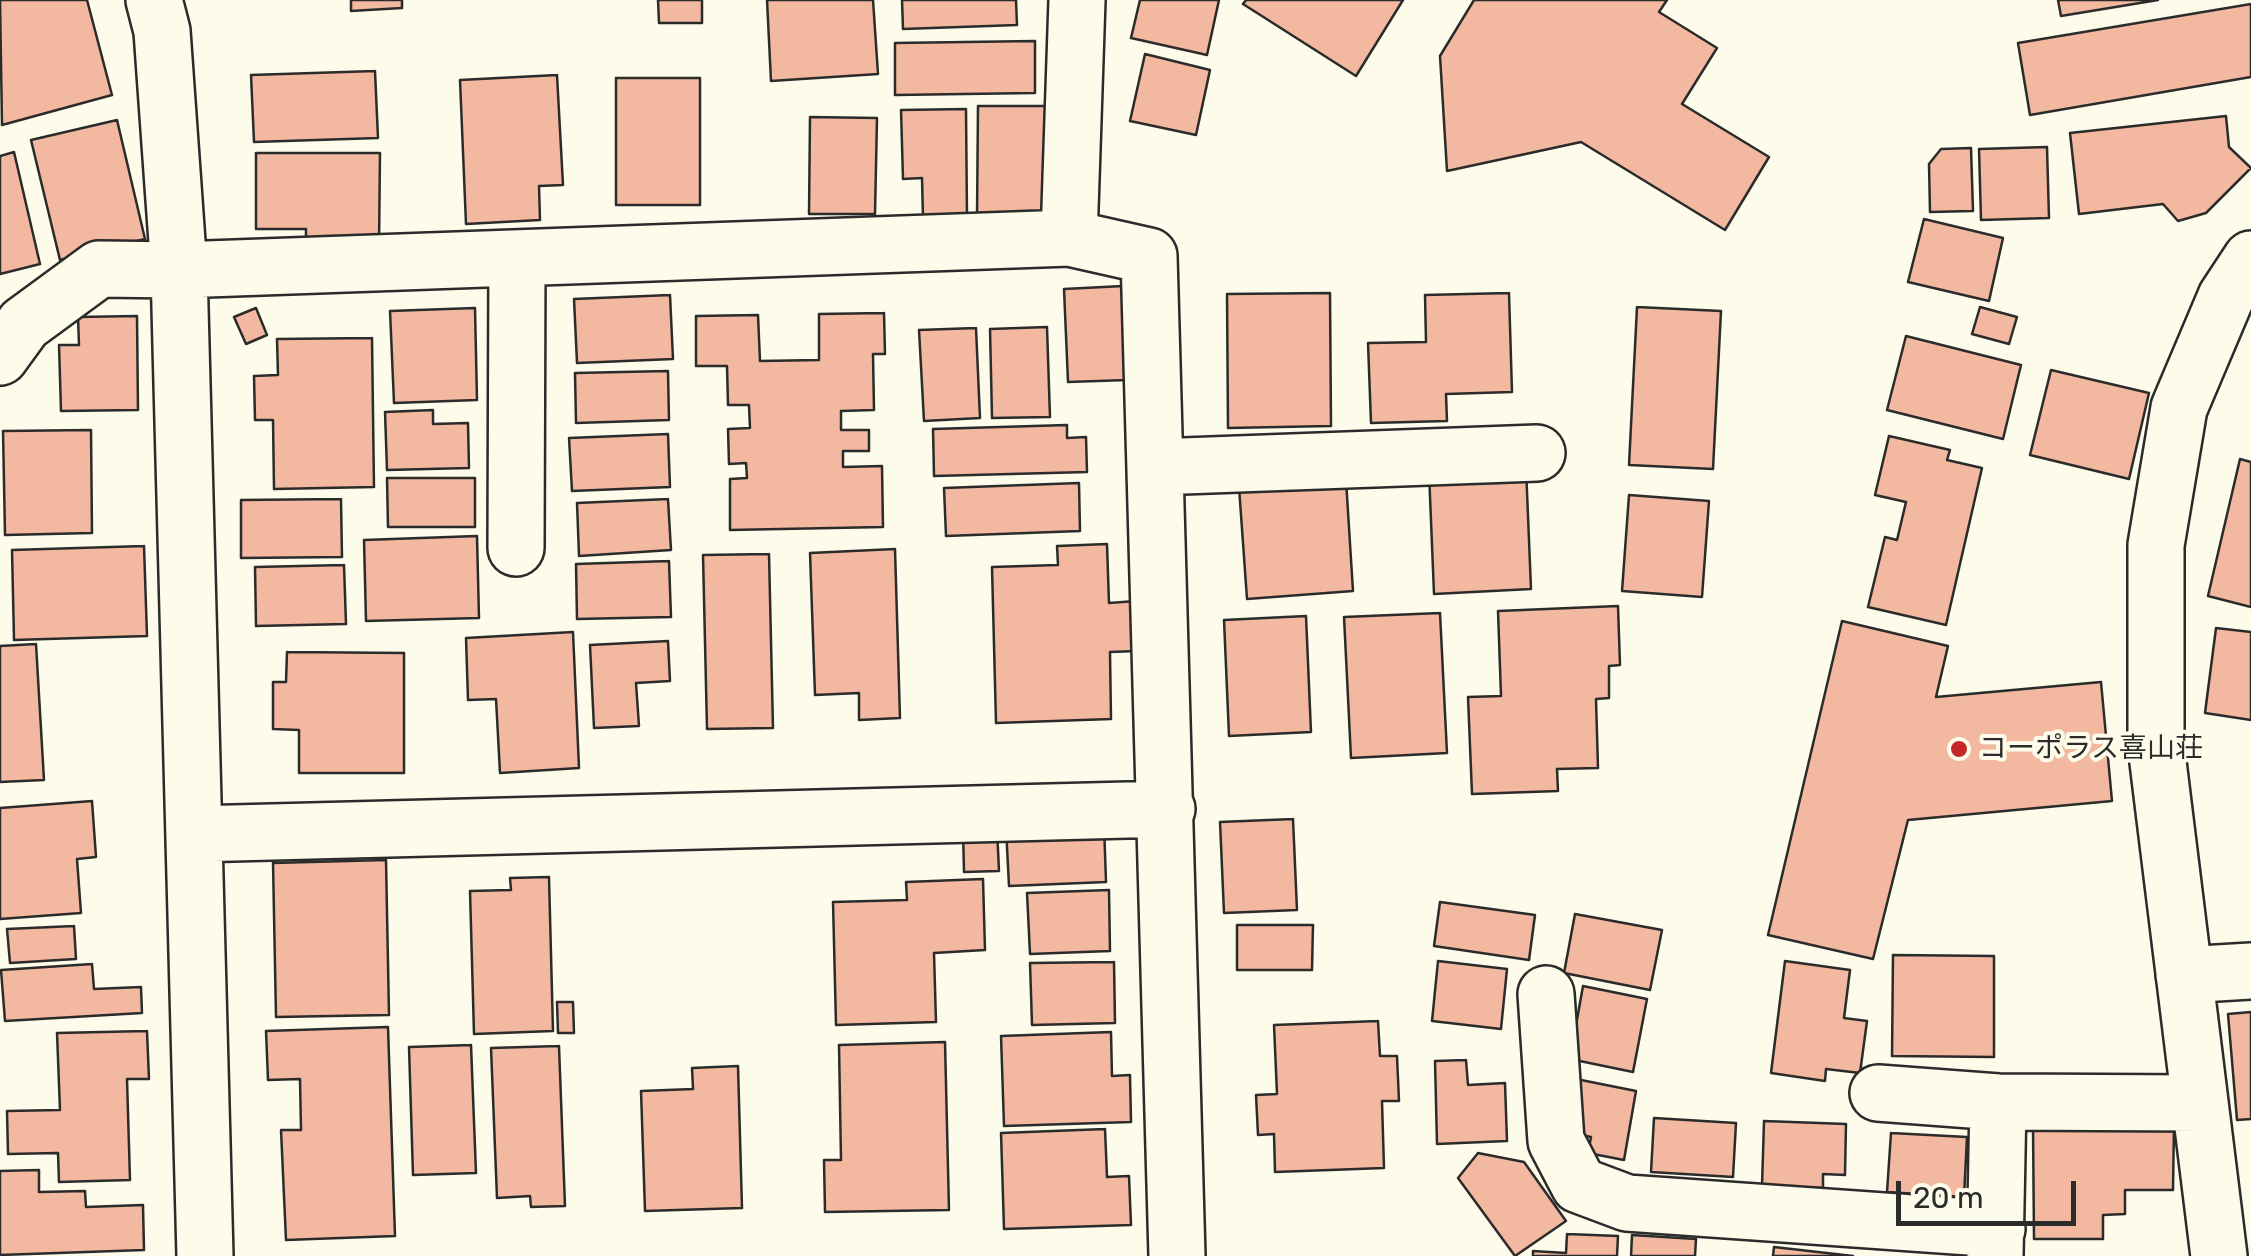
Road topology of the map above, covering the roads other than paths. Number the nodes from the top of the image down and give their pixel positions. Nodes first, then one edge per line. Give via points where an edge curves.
1 (154, 0) edge
2 (1077, 0) edge
3 (1068, 238) junction
4 (518, 258) junction
5 (2251, 259) edge
6 (179, 270) junction
7 (0, 357) edge
8 (1537, 453) dead end
9 (1156, 467) junction
10 (516, 548) dead end
11 (1166, 810) junction
12 (194, 834) junction
13 (2251, 971) edge
14 (2184, 975) junction
15 (1546, 994) dead end
16 (1878, 1093) dead end
17 (1998, 1102) junction
18 (2200, 1103) junction
19 (1747, 1234) edge
20 (1996, 1242) edge
21 (205, 1256) edge
22 (1176, 1256) edge
23 (2219, 1256) edge

1 - 6 street via 162,30
2 - 3 street
3 - 4 street
3 - 9 street via 1149,256
4 - 6 street
4 - 10 street
5 - 14 street via 2226,297 2180,408 2156,546 2156,746
6 - 7 street via 99,269 24,324
6 - 12 street
8 - 9 street
9 - 11 street
11 - 12 street
11 - 22 street
12 - 21 street
13 - 14 street
14 - 18 street
15 - 19 street via 1556,1141 1579,1186
16 - 17 street
17 - 18 street
17 - 20 street
18 - 23 street
19 - 20 street

